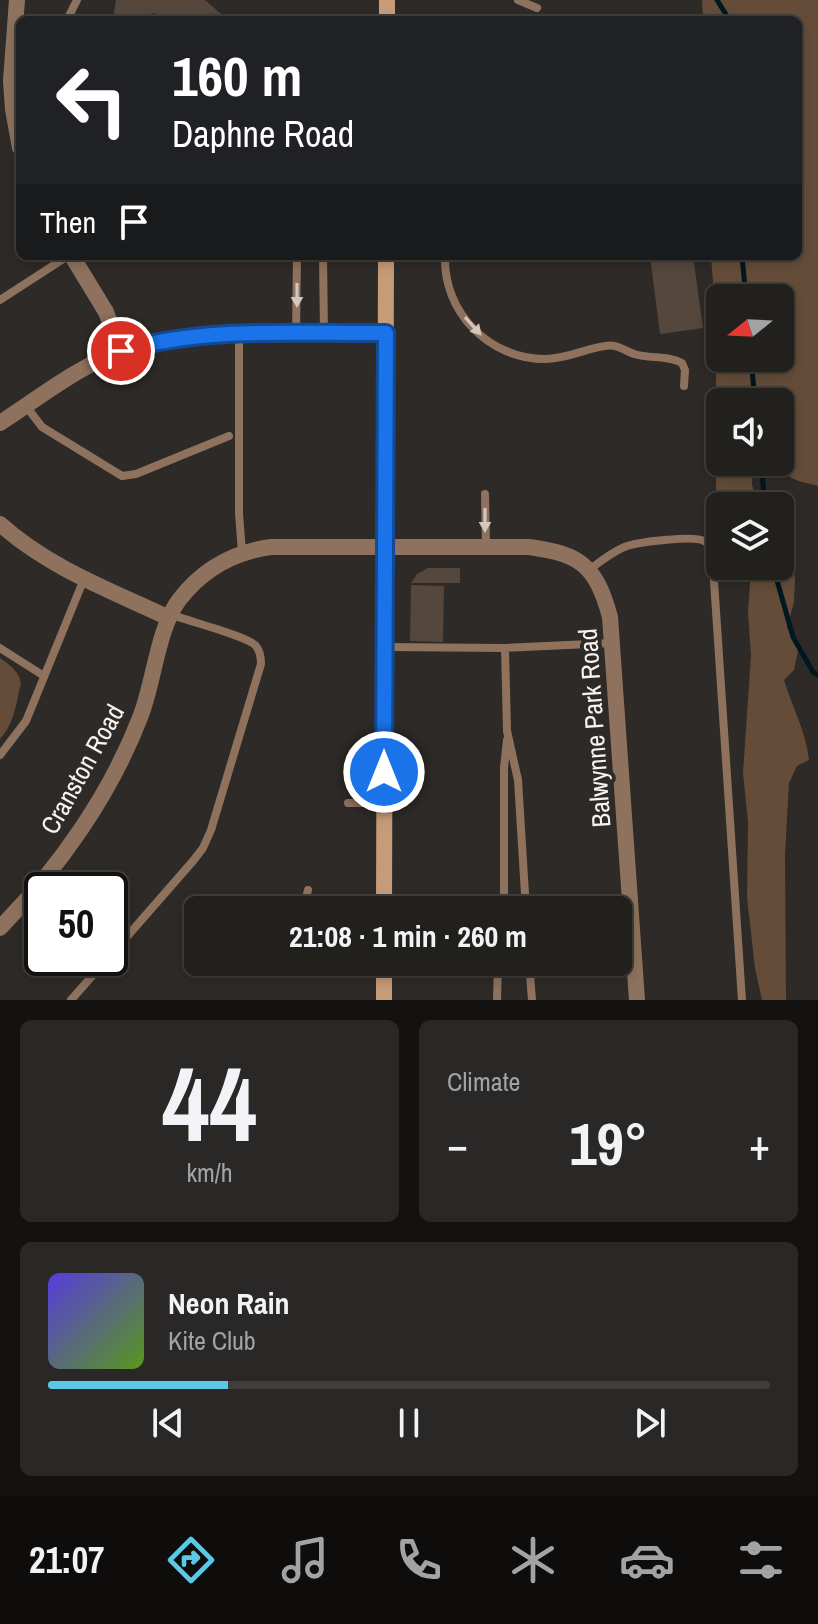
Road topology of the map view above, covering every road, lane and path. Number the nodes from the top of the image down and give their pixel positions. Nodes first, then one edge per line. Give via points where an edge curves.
1 (17, 0) edge
2 (518, 0) edge
3 (537, 8) dead end
4 (12, 44) edge
5 (16, 126) edge
6 (64, 260) edge
7 (73, 260) edge
8 (297, 260) edge
9 (323, 260) edge
10 (386, 260) edge
11 (445, 260) edge
12 (0, 300) edge
13 (239, 333) junction
14 (324, 333) junction
15 (386, 333) junction
16 (296, 334) junction
17 (121, 351) junction
18 (684, 386) dead end
19 (26, 406) junction
20 (0, 423) edge
21 (229, 436) dead end
22 (485, 494) dead end
23 (0, 524) edge
24 (486, 546) junction
25 (385, 547) junction
26 (242, 553) junction
27 (589, 570) junction
28 (84, 579) junction
29 (170, 616) junction
30 (613, 643) junction
31 (385, 647) junction
32 (0, 648) edge
33 (505, 648) junction
34 (44, 676) junction
35 (507, 731) junction
36 (0, 755) edge
37 (348, 803) dead end
38 (384, 803) junction
39 (308, 890) dead end
40 (306, 896) edge
41 (384, 896) edge
42 (504, 896) edge
43 (525, 896) edge
44 (0, 928) edge
45 (128, 935) edge
46 (92, 976) edge
47 (384, 976) edge
48 (498, 976) edge
49 (530, 976) edge
50 (71, 1000) edge
51 (384, 1000) edge
52 (497, 1000) edge
53 (532, 1000) edge
54 (637, 1000) edge
55 (742, 1000) edge

1 - 4 street
2 - 3 lane
4 - 5 street
6 - 12 lane
7 - 17 street via 106,312
8 -> 16 lane
9 - 14 lane
10 - 15 main road
11 -> 18 lane via 456,305 469,325 504,351 545,359 619,347 636,355 674,358 685,370
13 - 16 street
13 - 17 street via 173,338
13 - 26 lane
14 - 15 street
14 - 16 street
15 - 25 main road
17 - 19 street
19 - 20 street
19 - 21 lane via 42,427 122,476
22 -> 24 lane
23 - 28 street via 35,552
24 - 25 street
24 - 27 street via 552,550
25 - 26 street, Cranston Road via 289,546
25 - 31 main road
26 - 29 street, Cranston Road via 202,576
27 - 30 street, Balwynne Park Road via 605,597
27 - 55 lane via 639,543 693,538 709,544 712,551
28 - 29 street
28 - 34 lane
29 - 44 street, Cranston Road via 148,697 108,784 58,859
29 - 45 lane via 247,639 256,645 261,664 203,848
30 - 33 lane
30 - 54 street, Balwynne Park Road
31 - 33 lane
31 - 38 main road
32 - 34 lane
33 - 35 lane
34 - 36 lane via 26,721
35 - 42 lane
35 - 43 lane via 518,780
37 - 38 lane
38 - 41 main road
39 - 40 lane
46 - 50 lane
47 - 51 main road
48 - 52 lane
49 - 53 lane

